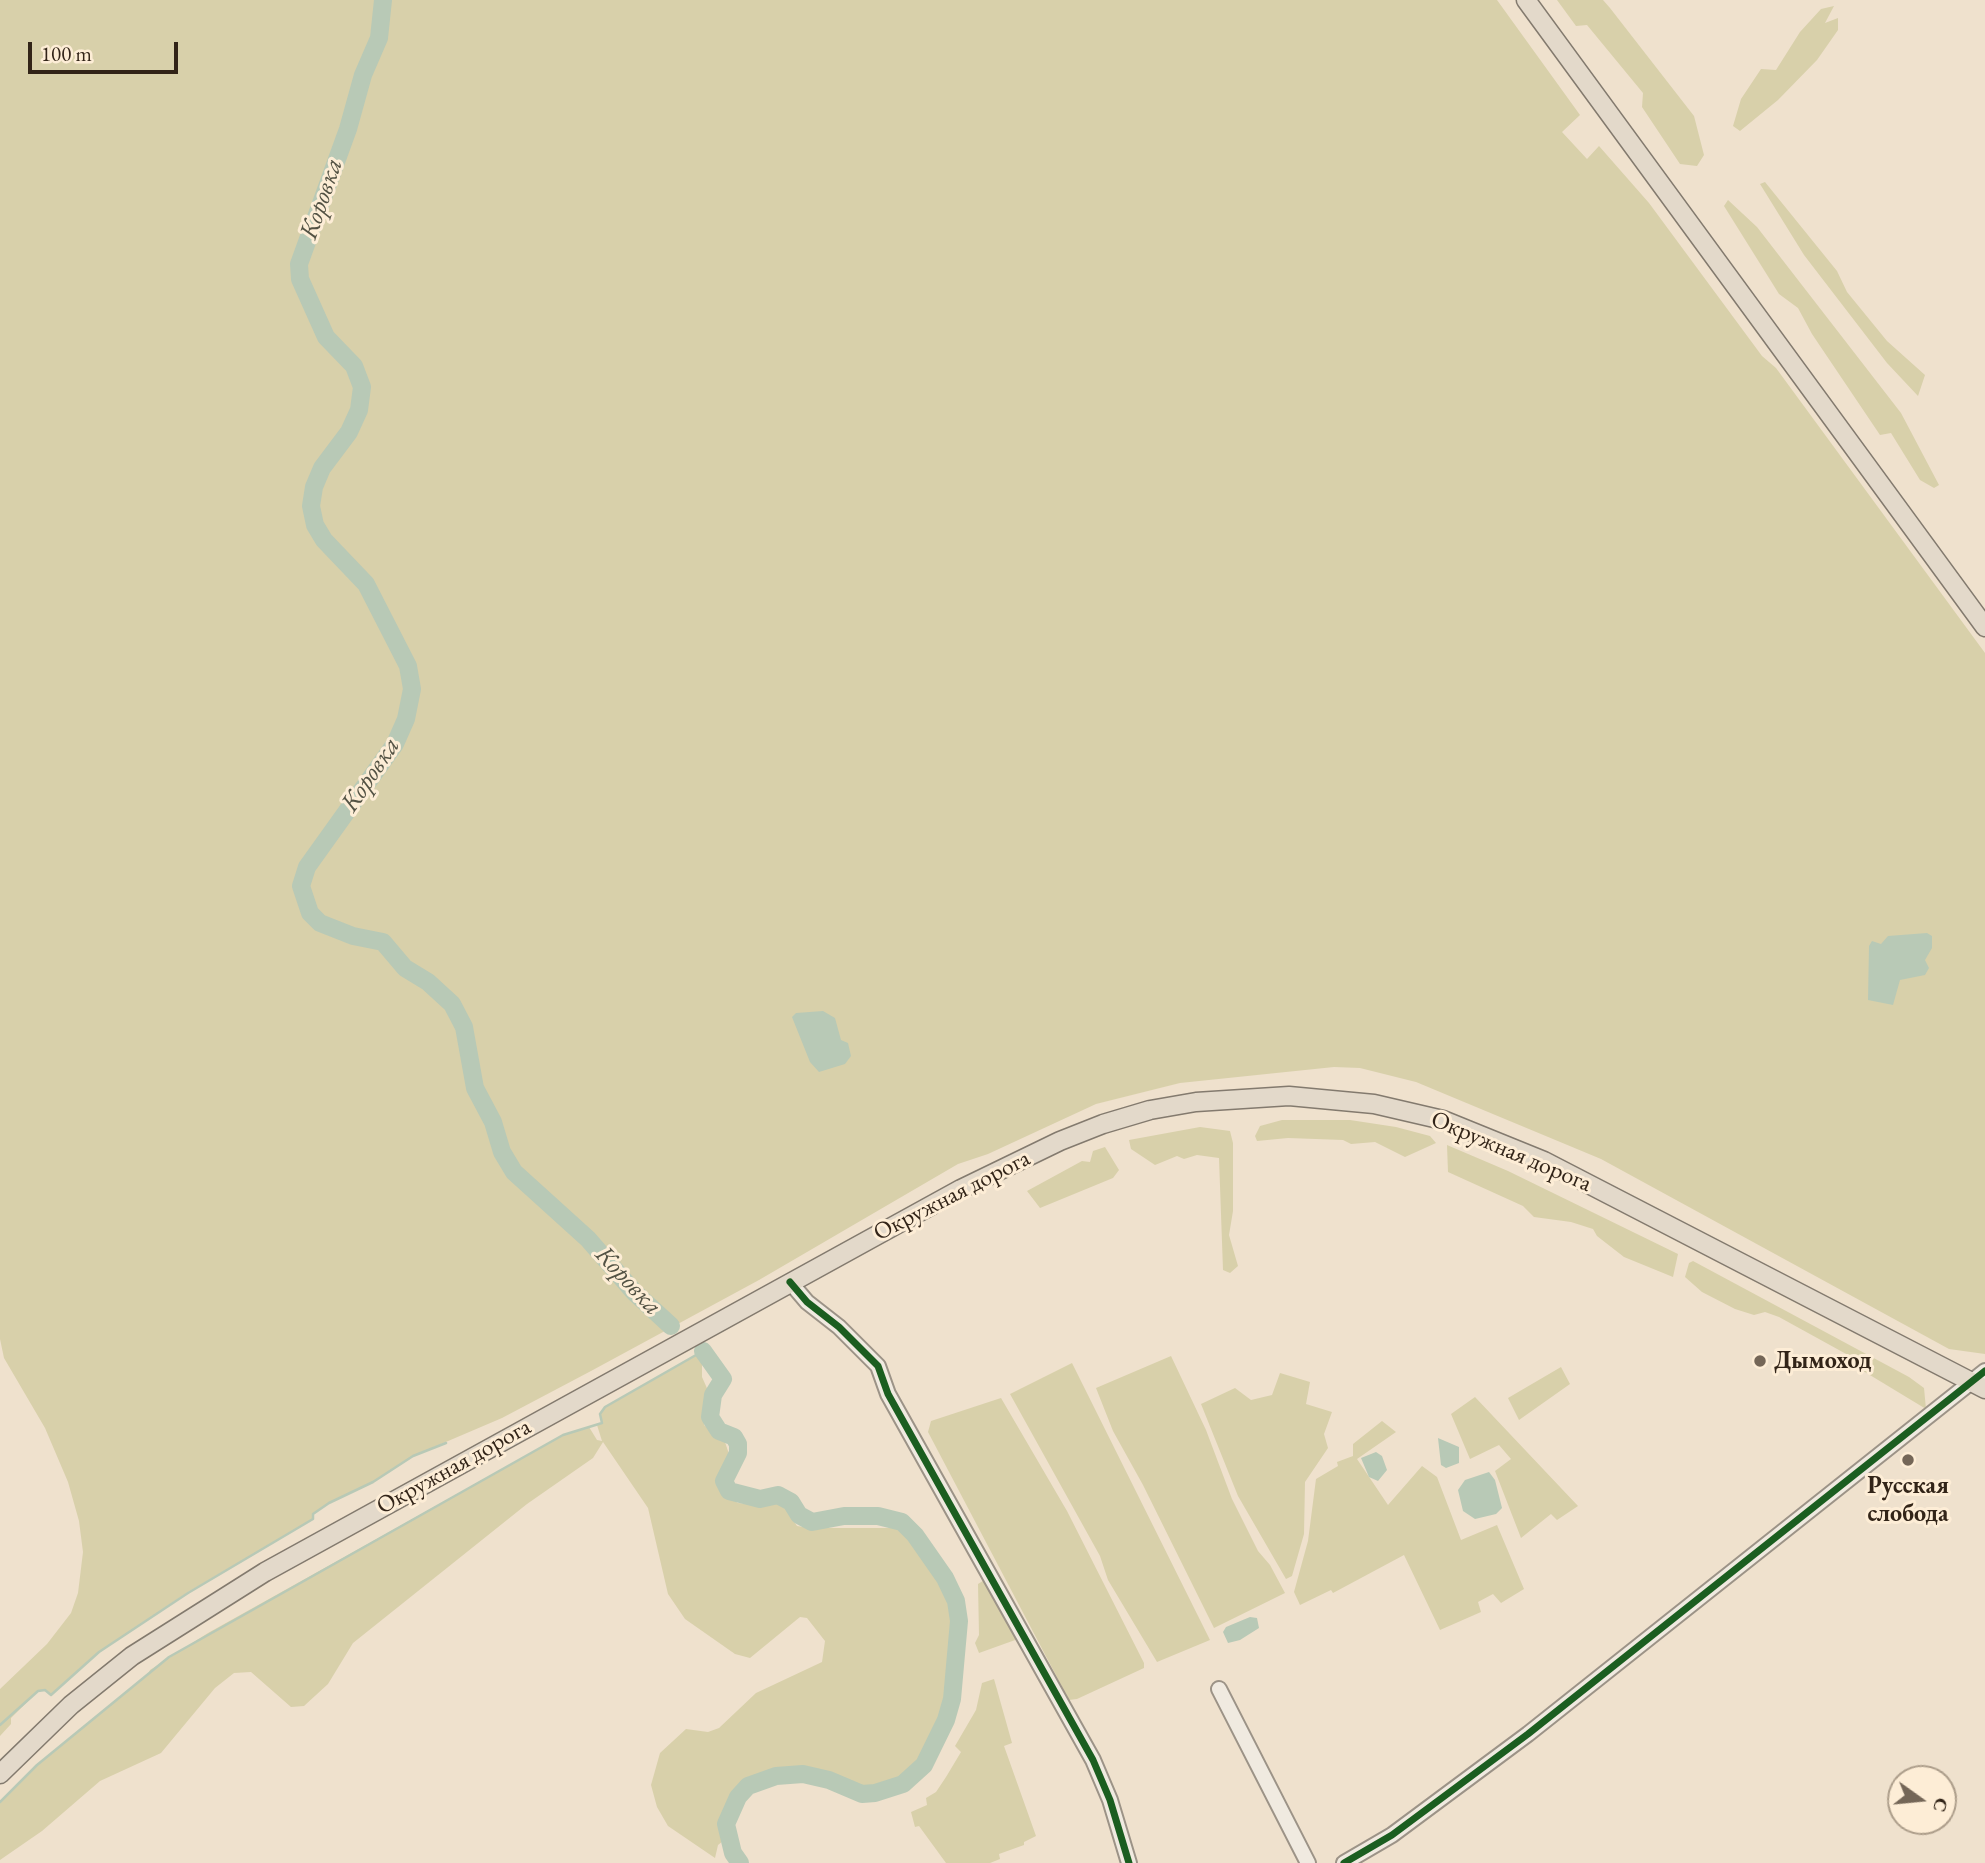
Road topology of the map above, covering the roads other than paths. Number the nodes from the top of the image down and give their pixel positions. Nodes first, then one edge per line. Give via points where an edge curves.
1 (1525, 0) edge
2 (1985, 626) edge
3 (790, 1282) junction
4 (1980, 1381) edge
5 (1219, 1689) dead end
6 (0, 1774) edge
7 (1129, 1863) edge
8 (1308, 1863) edge
9 (1344, 1863) edge

1 - 2 main road
3 - 4 main road, Окружная дорога via 996,1171 1103,1124 1196,1102 1332,1098 1415,1112 1505,1144
3 - 6 main road, Окружная дорога via 199,1612 102,1679
3 - 7 street via 878,1366 888,1394 1093,1760
4 - 9 street via 1528,1734 1392,1835
5 - 8 street

